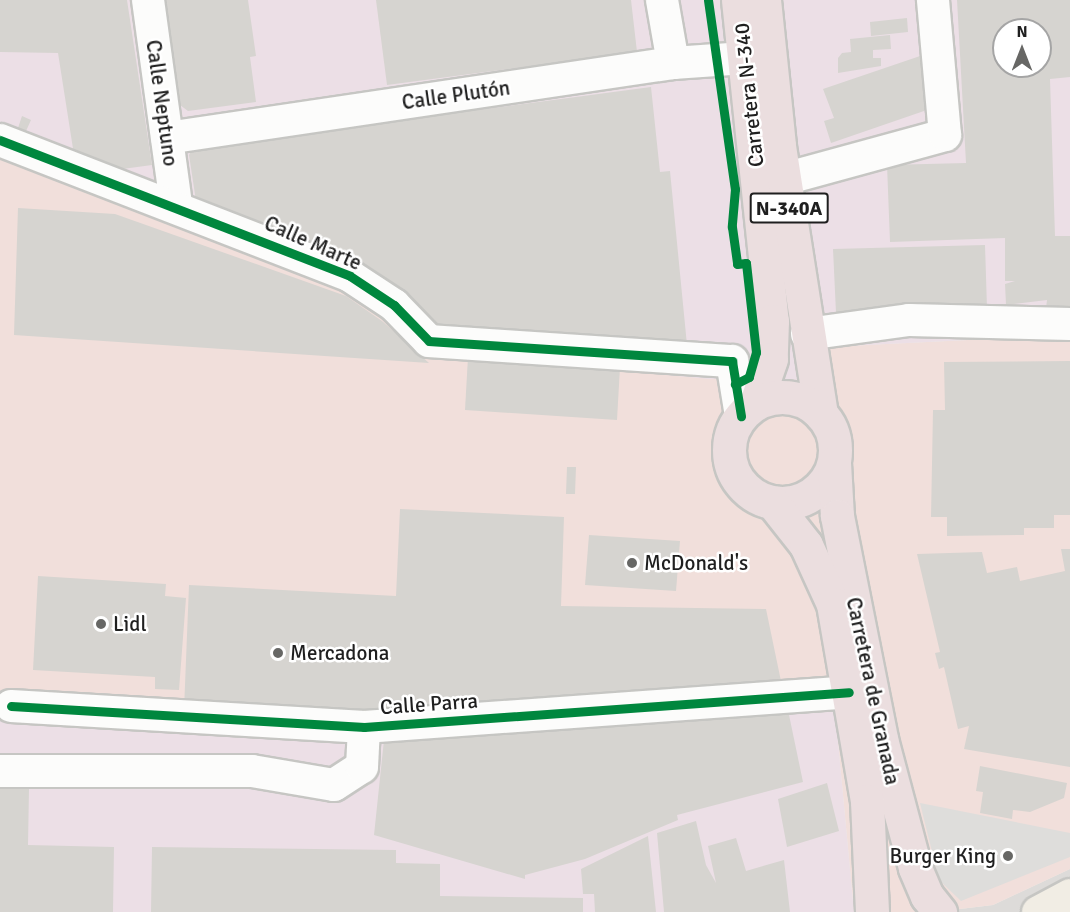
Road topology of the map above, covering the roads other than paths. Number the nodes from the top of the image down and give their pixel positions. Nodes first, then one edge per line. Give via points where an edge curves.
1 (148, 0) edge
2 (662, 0) edge
3 (738, 0) edge
4 (764, 0) edge
5 (933, 0) edge
6 (745, 58) junction
7 (673, 63) junction
8 (167, 138) junction
9 (0, 140) edge
10 (772, 184) junction
11 (176, 205) junction
12 (1070, 324) edge
13 (807, 334) junction
14 (749, 410) junction
15 (822, 415) junction
16 (834, 463) junction
17 (773, 503) junction
18 (849, 692) junction
19 (11, 706) dead end
20 (364, 727) junction
21 (0, 771) edge
22 (1070, 895) edge
23 (872, 912) edge
24 (940, 912) edge
25 (1038, 912) edge

1 - 8 street, Calle Neptuno
2 - 7 street
3 - 6 highway, Carretera N-340 / N-340A
4 - 10 highway, N-340A
5 - 10 street via 945,135
6 - 7 street, Calle Plutón
6 - 10 highway, Carretera N-340 / N-340A
7 - 8 street, Calle Plutón
8 - 11 street, Calle Neptuno
9 - 11 street, Calle Marte
10 - 13 highway, N-340A
10 - 14 highway, N-340A via 771,359
11 - 14 street, Calle Marte via 350,276 393,305 429,341 732,361
12 - 13 street via 909,320
13 - 15 highway, N-340A
14 - 15 highway via 784,397 803,402
14 - 17 highway, N-340A via 731,432 729,460 737,480 754,496
15 - 16 highway, N-340A via 834,442
16 - 17 highway via 820,488 810,496 792,503
16 - 24 highway, Carretera de Granada / N-340A via 837,516 881,739 906,839 927,896
17 - 18 highway, Carretera de Granada / N-340A via 806,545 823,576 833,604
18 - 20 street, Calle Parra
18 - 23 highway, Carretera de Granada / N-340A via 867,801
19 - 20 street, Calle Parra
20 - 21 street via 362,768 334,785 252,771
22 - 25 main road

